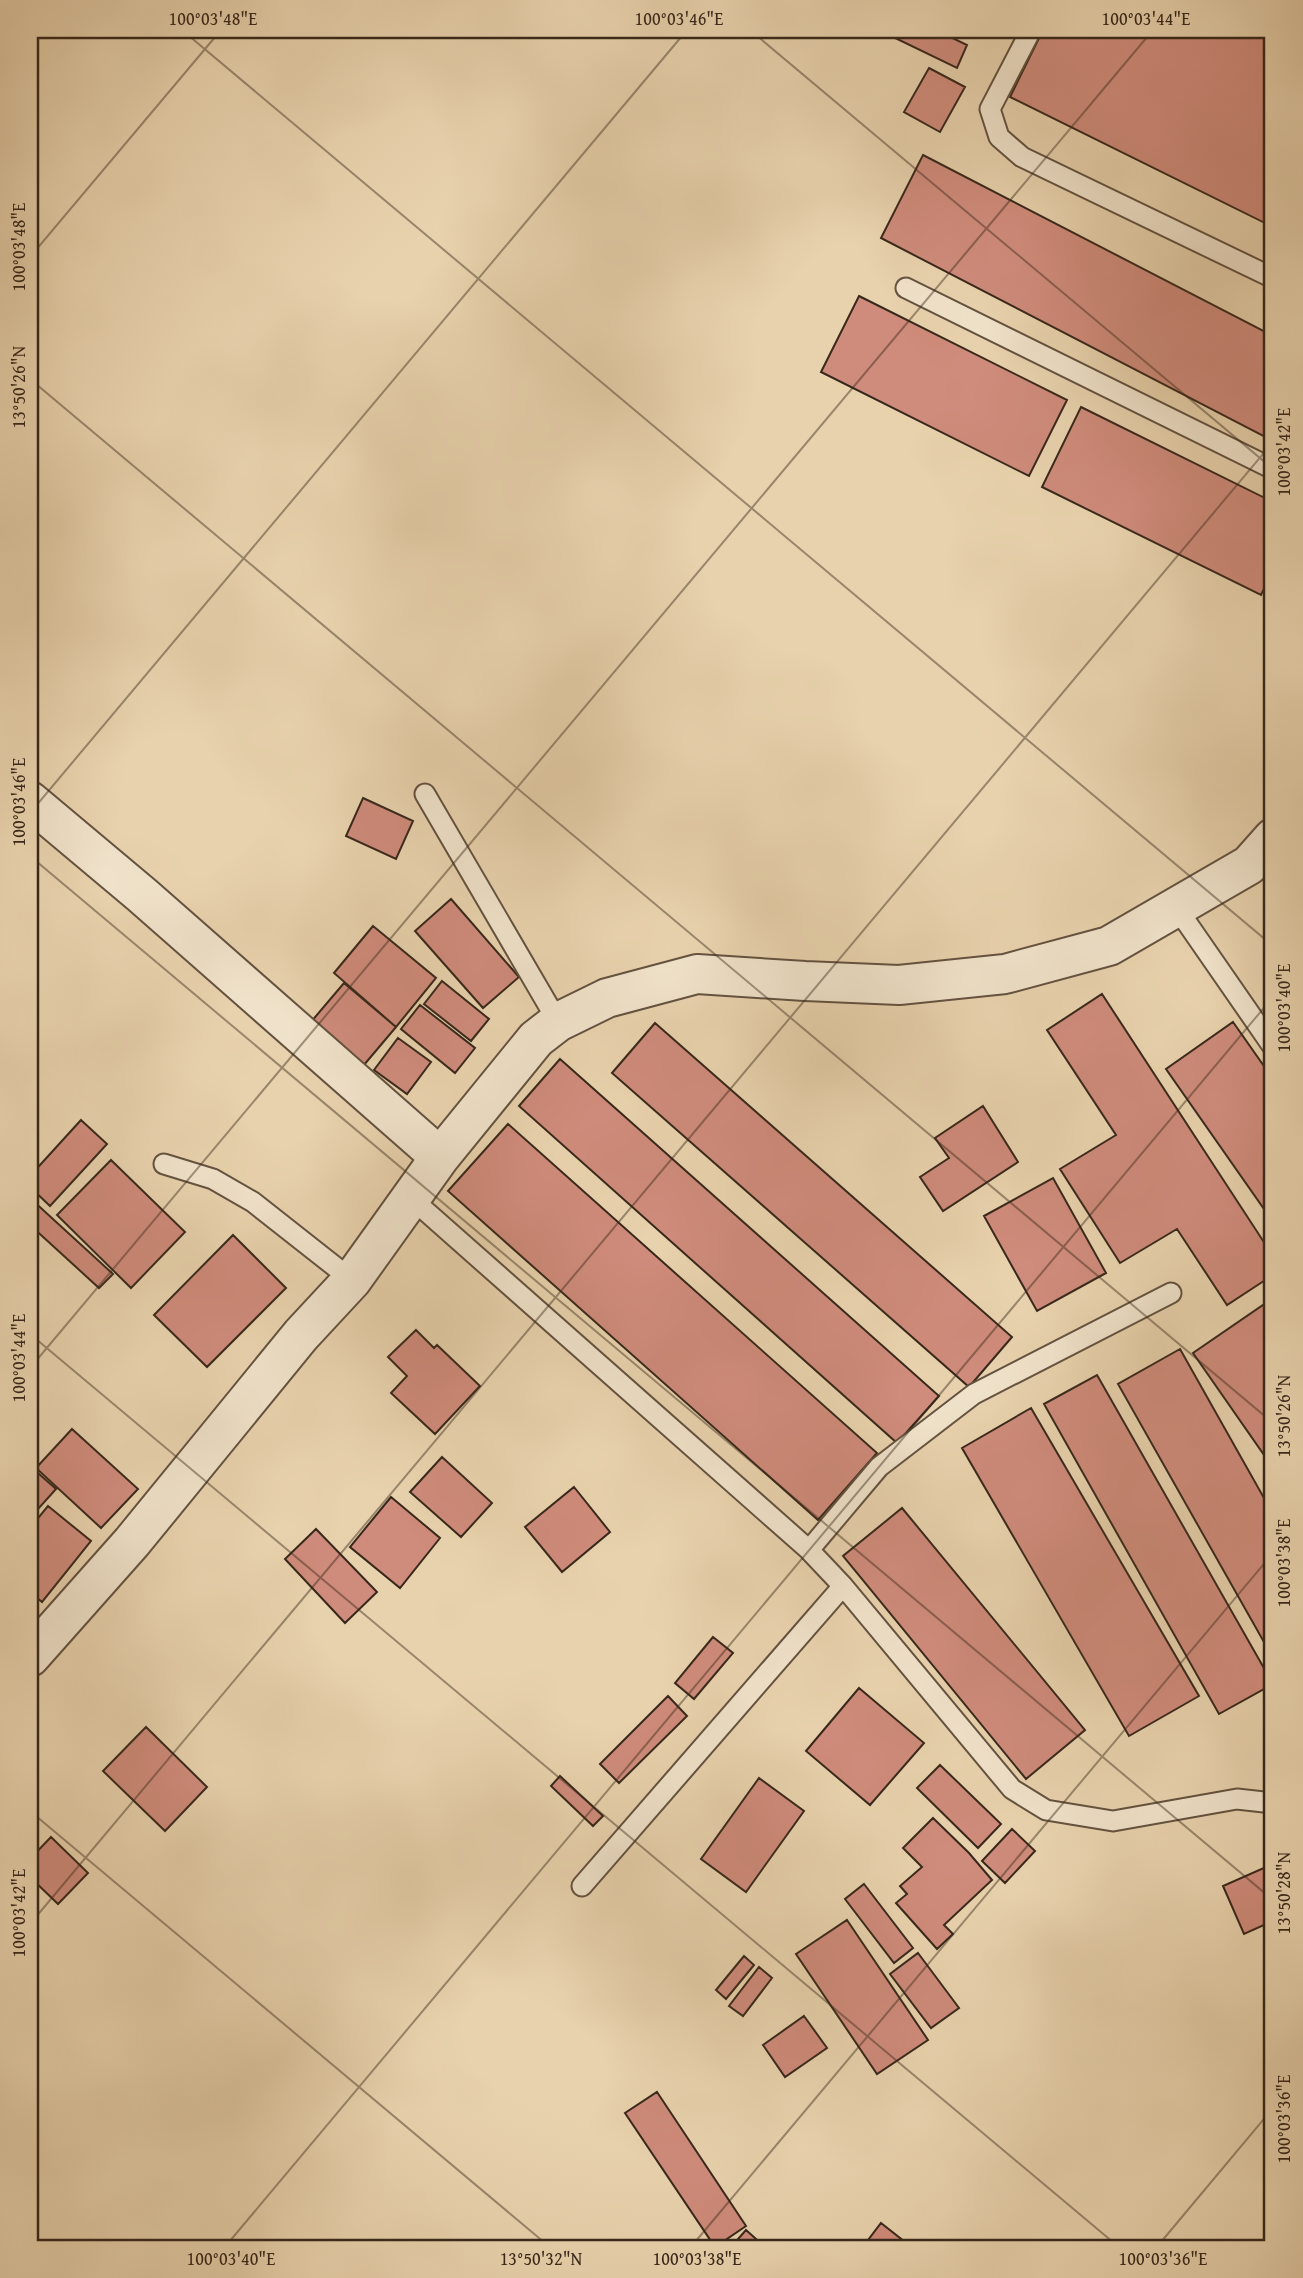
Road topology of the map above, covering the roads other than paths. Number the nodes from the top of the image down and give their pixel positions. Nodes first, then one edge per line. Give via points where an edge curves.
1 (1031, 30) edge
2 (1273, 278) edge
3 (906, 288) dead end
4 (1273, 469) edge
5 (425, 794) dead end
6 (30, 801) edge
7 (1273, 838) edge
8 (1176, 907) junction
9 (558, 1022) junction
10 (1273, 1047) edge
11 (440, 1157) junction
12 (164, 1164) dead end
13 (412, 1199) junction
14 (352, 1280) junction
15 (1171, 1293) dead end
16 (810, 1550) junction
17 (843, 1586) junction
18 (30, 1657) edge
19 (1273, 1803) edge
20 (582, 1886) dead end

1 - 2 lane via 990,109 999,137 1022,156
3 - 4 lane
5 - 9 lane
6 - 11 street
7 - 8 street via 1250,865
8 - 9 street via 1109,946 1006,974 899,985 697,974 607,998
8 - 10 lane
9 - 11 street via 536,1039
11 - 13 street
12 - 14 lane via 213,1179 253,1202
13 - 14 street
13 - 16 lane
14 - 18 street
15 - 16 lane via 974,1394 879,1467
16 - 17 lane
17 - 19 lane via 1012,1789 1046,1810 1113,1821 1237,1799
17 - 20 lane

